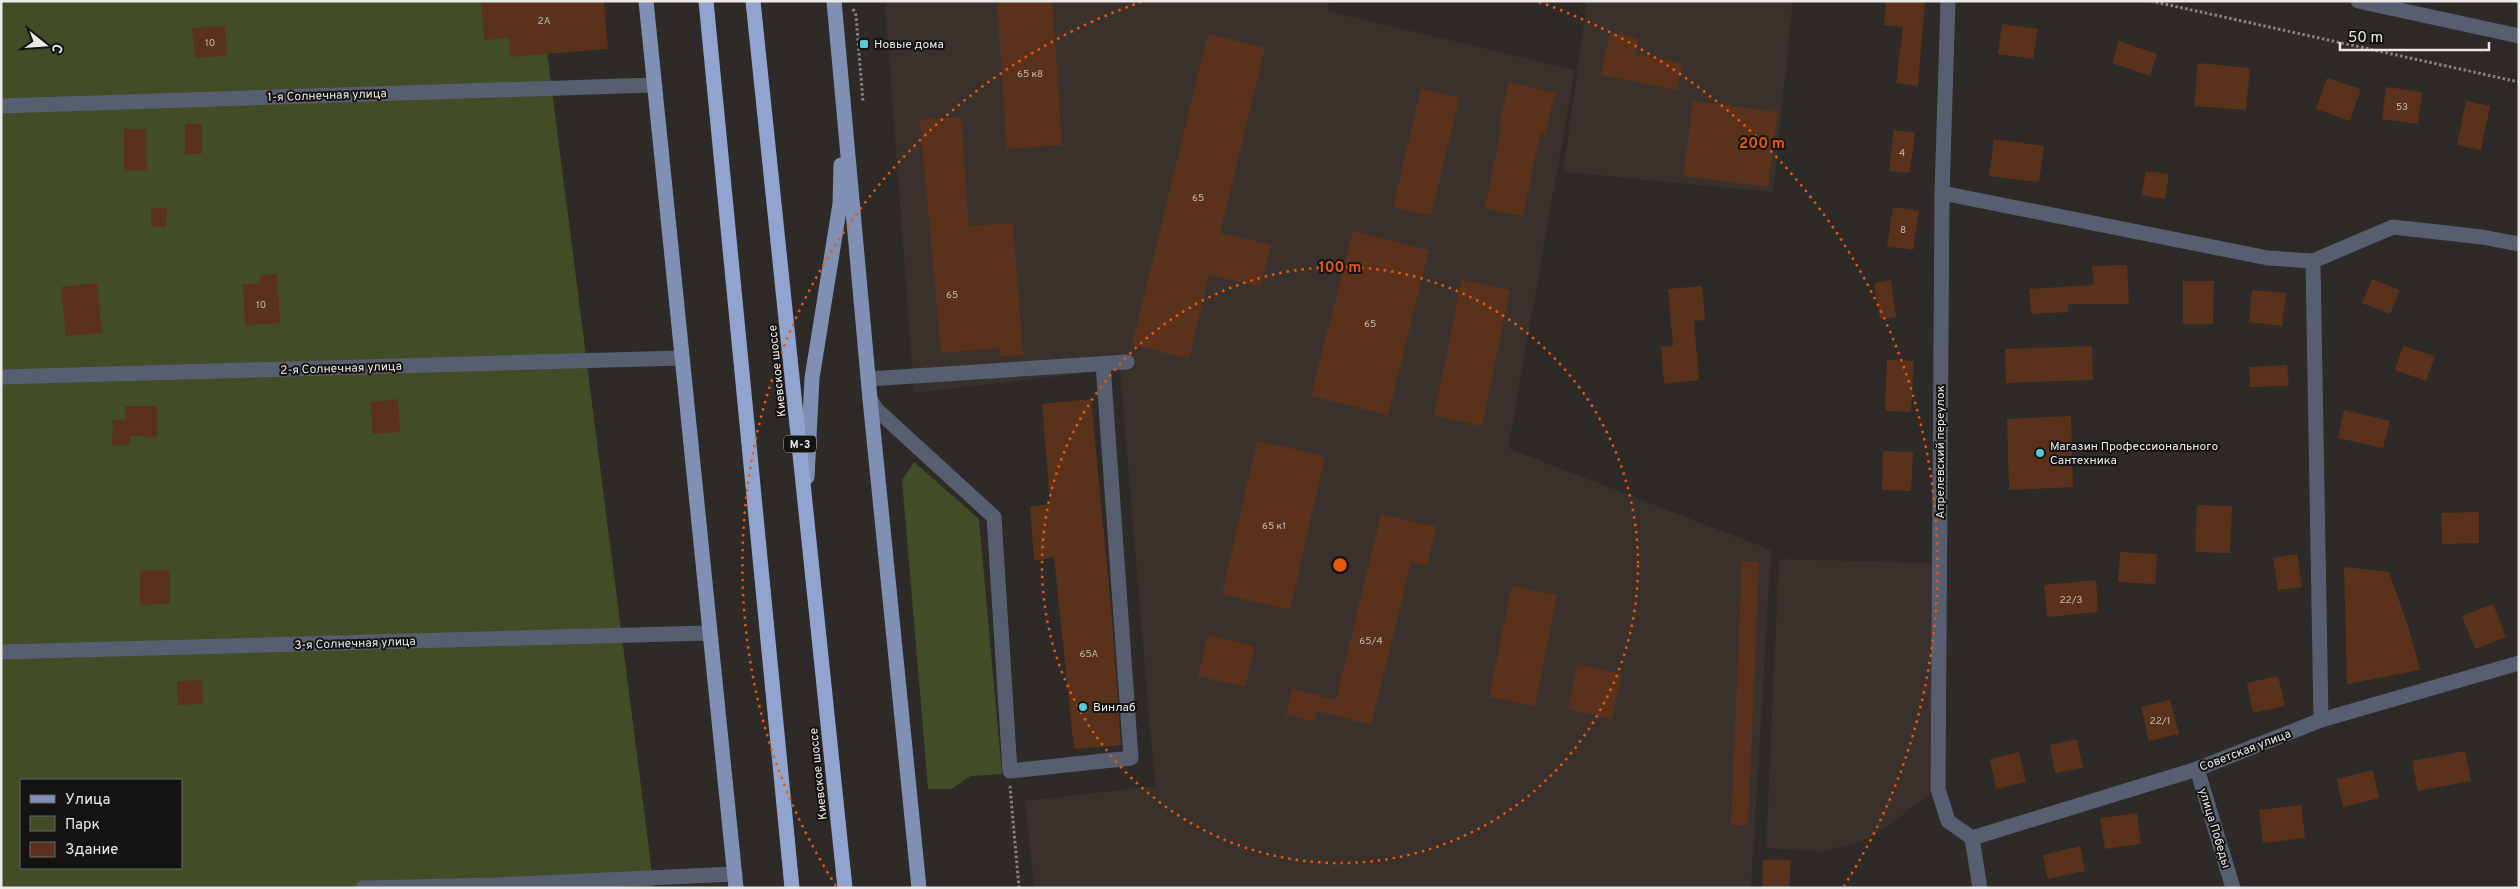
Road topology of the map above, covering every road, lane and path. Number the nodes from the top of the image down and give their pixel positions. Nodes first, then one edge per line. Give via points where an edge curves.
1 (646, 1) edge
2 (706, 1) edge
3 (753, 1) edge
4 (834, 1) edge
5 (1948, 1) edge
6 (2151, 1) edge
7 (2358, 1) edge
8 (2519, 36) edge
9 (2519, 82) edge
10 (653, 85) junction
11 (843, 86) junction
12 (1, 106) edge
13 (1942, 193) junction
14 (2519, 244) edge
15 (2313, 261) junction
16 (680, 358) junction
17 (1127, 362) dead end
18 (1103, 364) junction
19 (1, 377) edge
20 (868, 378) junction
21 (870, 399) junction
22 (806, 506) junction
23 (708, 633) junction
24 (1, 652) edge
25 (2519, 663) edge
26 (2321, 720) junction
27 (2197, 769) junction
28 (1010, 771) junction
29 (1972, 838) junction
30 (735, 881) edge
31 (363, 888) edge
32 (792, 888) edge
33 (844, 888) edge
34 (919, 888) edge
35 (1019, 888) edge
36 (1980, 888) edge
37 (2233, 888) edge

1 - 10 main road
2 - 32 highway
3 - 22 highway, Киевское шоссе / М-3
4 - 11 main road
5 - 13 street, Апрелевский переулок
6 - 9 path
7 - 8 street
10 - 12 street, 1-я Солнечная улица
10 - 16 main road
11 - 20 main road
11 - 22 main road via 840,204 812,378
13 - 15 street via 2268,258
13 - 29 street, Апрелевский переулок via 1938,789 1948,821
14 - 15 street via 2392,227
15 - 26 street
16 - 19 street, 2-я Солнечная улица
16 - 23 main road
17 - 18 street
18 - 20 street
18 - 28 street via 1131,758
20 - 21 main road
21 - 28 street via 876,410 994,517
21 - 34 main road
22 - 33 highway, Киевское шоссе / М-3
23 - 24 street, 3-я Солнечная улица
23 - 30 main road
25 - 26 street, Советская улица
26 - 27 street, Советская улица
27 - 29 street, Советская улица
27 - 37 street, улица Победы
28 - 35 path
29 - 36 street
30 - 31 street

